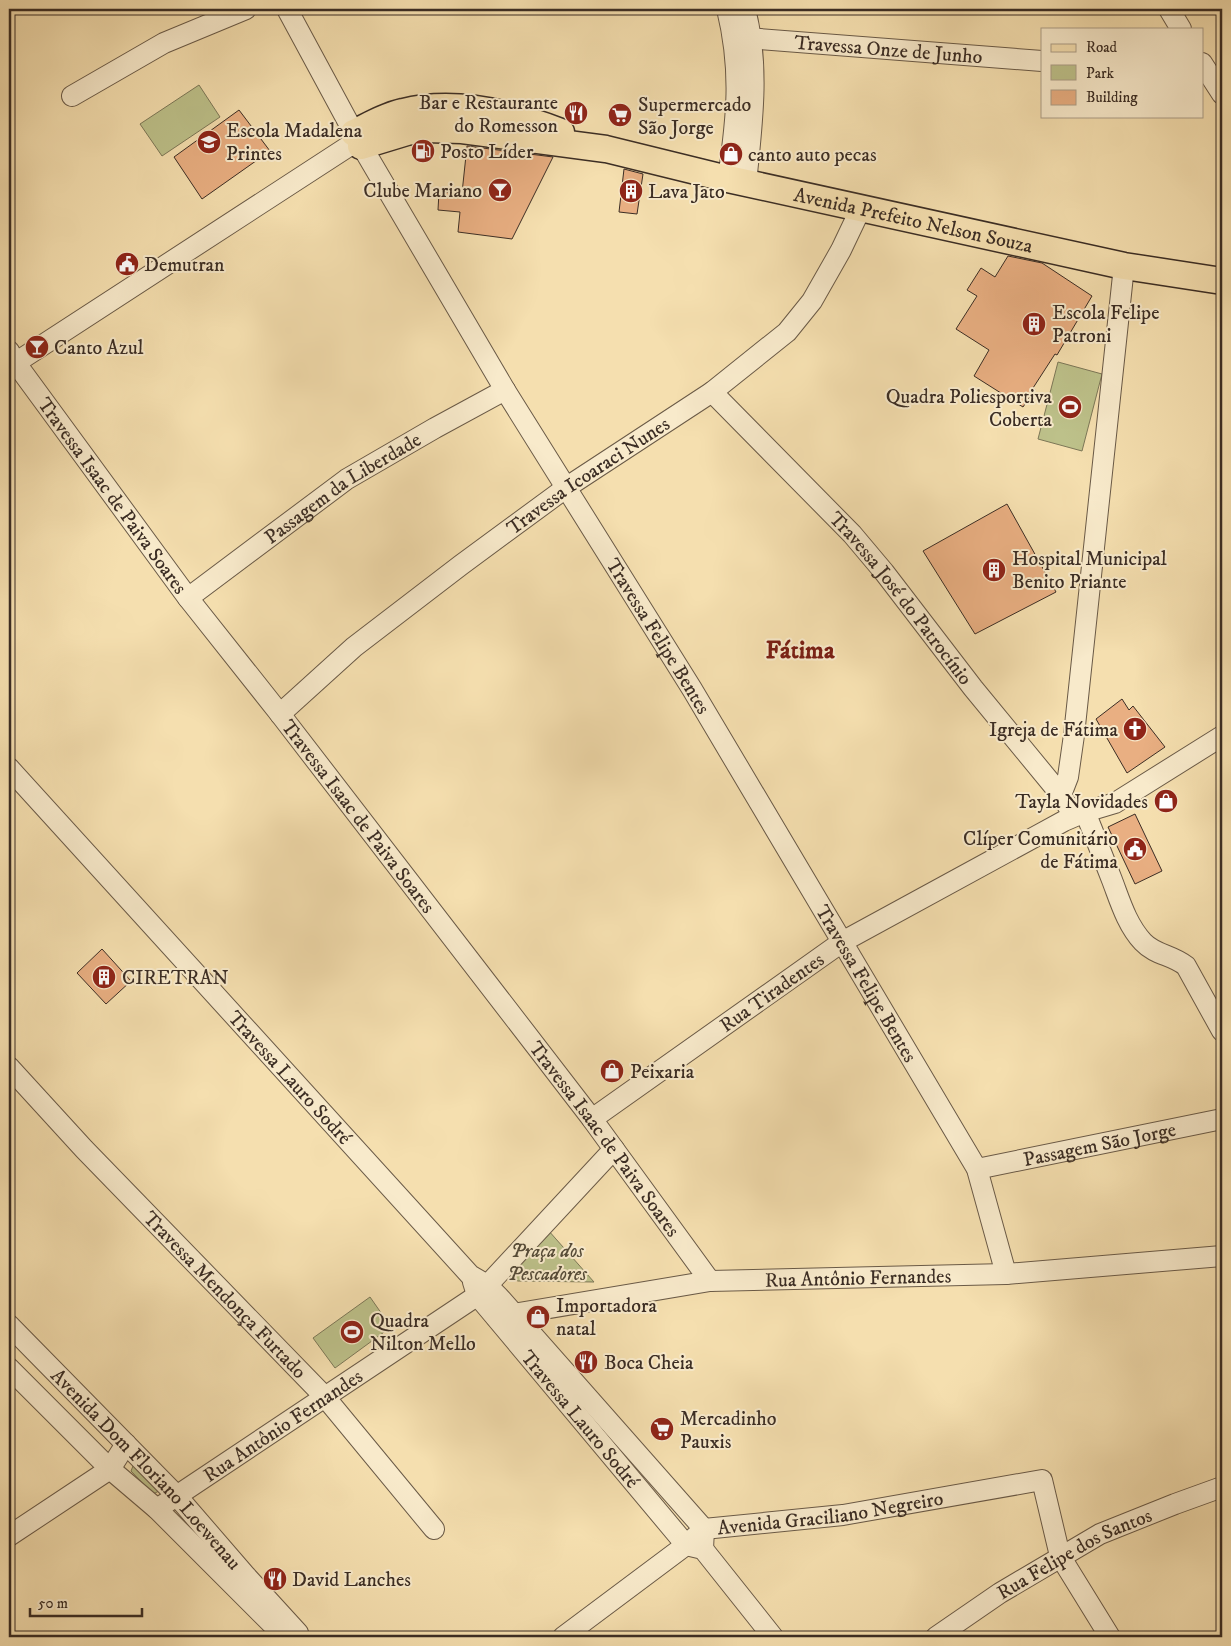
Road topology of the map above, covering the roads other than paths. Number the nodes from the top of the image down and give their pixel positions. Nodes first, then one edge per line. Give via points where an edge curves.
1 (246, 9) edge
2 (287, 9) edge
3 (727, 9) edge
4 (745, 9) edge
5 (1169, 9) edge
6 (1180, 28) edge
7 (742, 37) junction
8 (1041, 61) edge
9 (1205, 71) edge
10 (1222, 94) edge
11 (72, 96) dead end
12 (355, 142) junction
13 (737, 181) junction
14 (861, 208) junction
15 (1124, 266) junction
16 (1222, 282) edge
17 (11, 360) edge
18 (505, 390) junction
19 (712, 392) junction
20 (567, 487) junction
21 (188, 598) junction
22 (280, 714) junction
23 (1222, 736) edge
24 (9, 768) edge
25 (1061, 795) junction
26 (1080, 814) junction
27 (842, 942) junction
28 (1222, 1031) edge
29 (9, 1066) edge
30 (592, 1119) junction
31 (1222, 1119) edge
32 (614, 1149) junction
33 (977, 1169) junction
34 (1222, 1256) edge
35 (1006, 1274) junction
36 (710, 1281) junction
37 (483, 1288) junction
38 (505, 1315) junction
39 (9, 1325) edge
40 (9, 1368) edge
41 (325, 1397) junction
42 (126, 1444) junction
43 (110, 1469) junction
44 (1222, 1487) edge
45 (176, 1495) junction
46 (157, 1509) junction
47 (434, 1529) dead end
48 (704, 1529) junction
49 (9, 1536) edge
50 (695, 1547) junction
51 (1060, 1556) junction
52 (286, 1637) edge
53 (299, 1637) edge
54 (563, 1637) edge
55 (773, 1637) edge
56 (936, 1637) edge
57 (1110, 1637) edge

1 - 11 street via 164,43
2 - 12 street, Travessa Felipe Bentes
3 - 7 street
4 - 7 street
5 - 6 street
7 - 8 street, Travessa Onze de Junho
7 - 13 street
9 - 10 street
12 - 13 main road, Avenida Prefeito Nelson Souza via 385,118 403,112 448,108 476,110 534,122 606,149
12 - 17 street
12 - 18 street, Travessa Felipe Bentes
13 - 14 main road, Avenida Prefeito Nelson Souza
14 - 15 main road, Avenida Prefeito Nelson Souza
14 - 19 street, Travessa Icoaraci Nunes via 841,250 802,315 787,332
15 - 16 main road, Avenida Prefeito Nelson Souza
15 - 25 street via 1074,735 1068,777
17 - 21 street, Travessa Isaac de Paiva Soares
18 - 20 street, Travessa Felipe Bentes
18 - 21 street, Passagem da Liberdade via 347,479
19 - 20 street, Travessa Icoaraci Nunes
19 - 25 street, Travessa José do Patrocínio via 852,534
20 - 22 street, Travessa Icoaraci Nunes via 354,647
20 - 27 street, Travessa Felipe Bentes
21 - 22 street, Travessa Isaac de Paiva Soares
22 - 30 street, Travessa Isaac de Paiva Soares
23 - 26 street, Rua Tiradentes via 1115,803
24 - 37 street, Travessa Lauro Sodré
25 - 26 street, Travessa José do Patrocínio
26 - 27 street, Rua Tiradentes
26 - 28 street, Travessa José do Patrocínio via 1125,914 1142,942 1186,966
27 - 30 street, Rua Tiradentes
27 - 33 street, Travessa Felipe Bentes
29 - 41 street, Travessa Mendonça Furtado via 84,1149
30 - 32 street, Travessa Isaac de Paiva Soares
31 - 33 street, Passagem São Jorge
32 - 36 street, Travessa Isaac de Paiva Soares
32 - 37 street
33 - 35 street, Travessa Felipe Bentes
34 - 35 street, Rua Antônio Fernandes
35 - 36 street, Rua Antônio Fernandes
36 - 38 street, Rua Antônio Fernandes
37 - 38 street, Travessa Lauro Sodré
37 - 41 street, Rua Antônio Fernandes
38 - 48 street, Travessa Lauro Sodré
38 - 50 street, Travessa Lauro Sodré
39 - 42 street, Avenida Dom Floriano Loewenau
40 - 43 street, Avenida Dom Floriano Loewenau
41 - 45 street, Rua Antônio Fernandes
41 - 47 street, Travessa Mendonça Furtado
42 - 43 street
42 - 45 street, Avenida Dom Floriano Loewenau
43 - 46 street, Avenida Dom Floriano Loewenau
43 - 49 street
44 - 51 street, Rua Felipe dos Santos via 1100,1534
45 - 46 street, Rua Antônio Fernandes
45 - 53 street, Avenida Dom Floriano Loewenau
46 - 52 street, Avenida Dom Floriano Loewenau
48 - 50 street
48 - 51 street, Avenida Graciliano Negreiro via 844,1515 1042,1480
50 - 54 street
50 - 55 street, Travessa Lauro Sodré
51 - 56 street, Rua Felipe dos Santos
51 - 57 street

